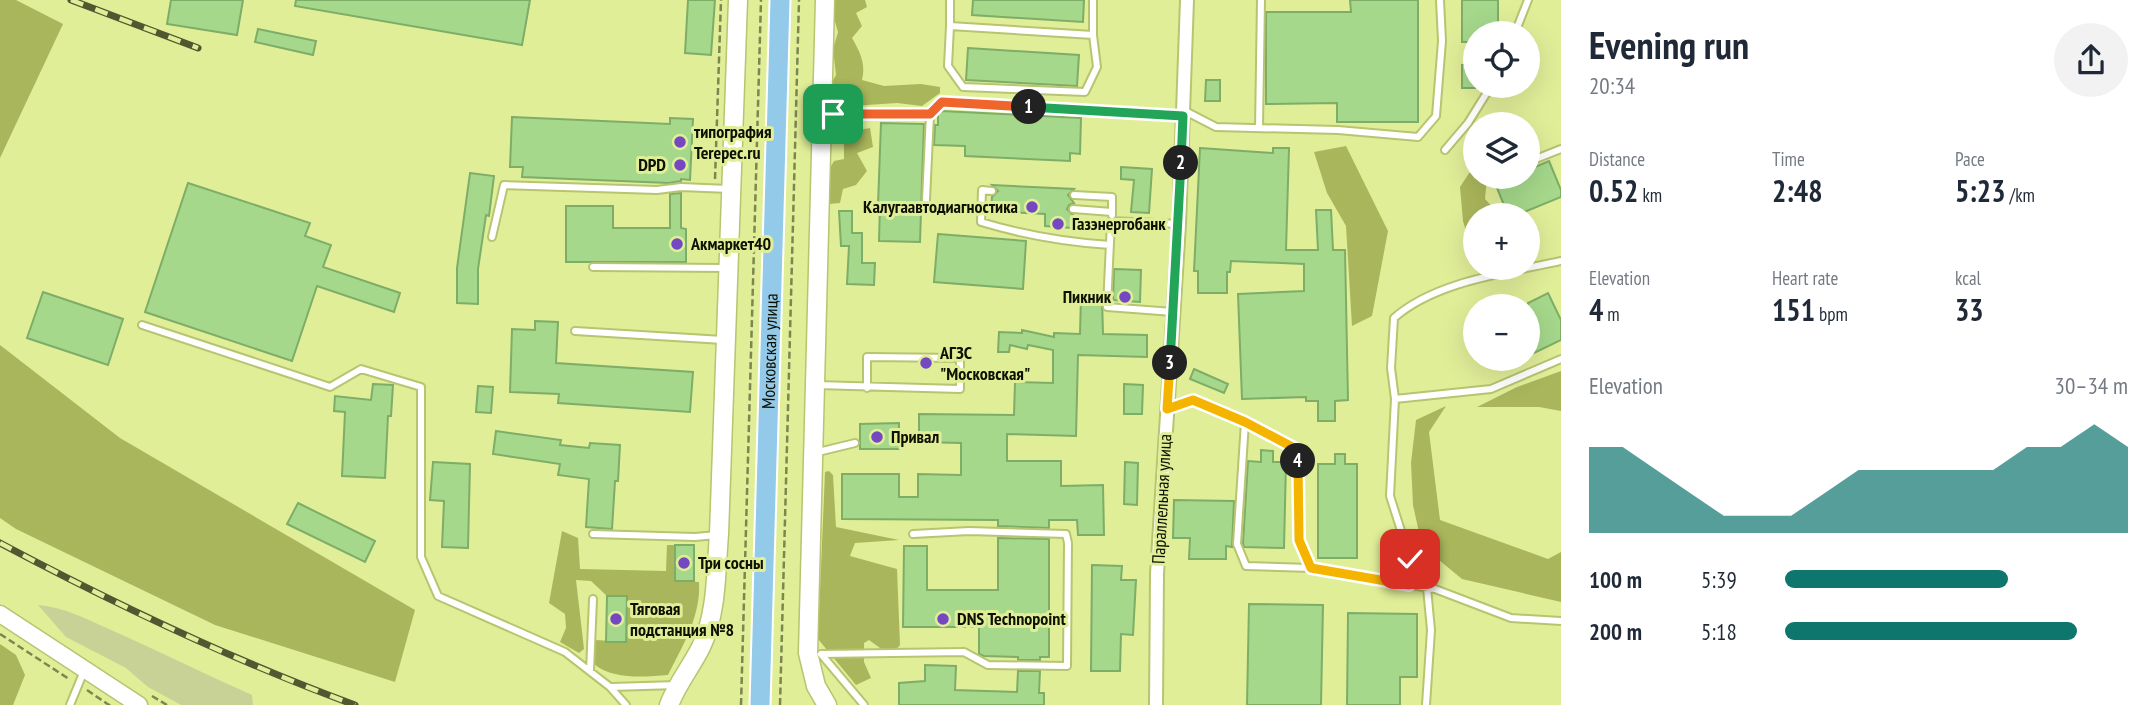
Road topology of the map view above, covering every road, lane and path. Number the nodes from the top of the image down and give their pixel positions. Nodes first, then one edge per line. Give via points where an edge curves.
1 (737, 0) edge
2 (761, 0) edge
3 (780, 0) edge
4 (799, 0) edge
5 (824, 0) edge
6 (950, 0) edge
7 (1093, 0) edge
8 (1186, 0) edge
9 (1261, 0) edge
10 (1440, 0) edge
11 (1528, 0) edge
12 (1520, 21) edge
13 (950, 26) junction
14 (1093, 35) junction
15 (1484, 98) edge
16 (1183, 113) junction
17 (822, 114) junction
18 (930, 114) junction
19 (1259, 128) junction
20 (1561, 149) edge
21 (1445, 150) dead end
22 (1540, 157) edge
23 (730, 189) junction
24 (992, 191) dead end
25 (1074, 195) dead end
26 (926, 200) dead end
27 (981, 204) junction
28 (992, 204) dead end
29 (1073, 209) dead end
30 (1112, 212) junction
31 (1111, 221) junction
32 (1179, 224) junction
33 (492, 237) dead end
34 (1110, 245) junction
35 (1561, 261) edge
36 (593, 267) dead end
37 (728, 268) junction
38 (1173, 312) junction
39 (142, 326) dead end
40 (575, 331) dead end
41 (725, 340) junction
42 (1561, 359) edge
43 (814, 385) junction
44 (867, 388) junction
45 (1395, 399) junction
46 (1167, 409) junction
47 (1245, 422) junction
48 (855, 443) dead end
49 (813, 454) junction
50 (593, 534) dead end
51 (719, 534) junction
52 (913, 534) dead end
53 (1311, 568) junction
54 (1409, 585) junction
55 (1427, 588) junction
56 (593, 599) dead end
57 (0, 614) edge
58 (1561, 621) edge
59 (814, 654) junction
60 (85, 669) junction
61 (590, 671) junction
62 (679, 685) junction
63 (610, 687) junction
64 (70, 705) edge
65 (139, 705) edge
66 (626, 705) edge
67 (669, 705) edge
68 (741, 705) edge
69 (761, 705) edge
70 (780, 705) edge
71 (827, 705) edge
72 (864, 705) edge
73 (1156, 705) edge
74 (1426, 705) edge

1 - 23 main road
2 - 68 path
3 - 69 main road, Московская улица
4 - 70 path
5 - 17 main road
6 - 13 lane
7 - 14 lane
8 - 16 street, Параллельная улица
9 - 19 lane
10 - 19 lane via 1436,116 1418,137
11 - 12 lane
13 - 14 lane
13 - 14 lane via 948,66 962,87 1085,92 1097,67
15 - 21 lane
16 - 18 lane via 942,102
16 - 19 lane via 1216,127
16 - 32 street, Параллельная улица
17 - 18 lane
17 - 43 main road
18 - 26 lane
20 - 22 lane
23 - 33 lane via 504,185
23 - 37 main road
24 - 27 lane via 982,190
25 - 30 lane via 1112,197
27 - 28 lane
27 - 34 lane via 981,222 1066,243
29 - 30 lane
30 - 31 lane
31 - 32 lane
31 - 34 lane
32 - 38 street, Параллельная улица
34 - 38 lane via 1107,307
35 - 45 lane via 1465,282 1408,306 1394,318 1391,368
36 - 37 lane
37 - 41 main road
38 - 46 street, Параллельная улица
39 - 61 lane via 330,387 361,369 421,387 421,557 438,596 565,652
40 - 41 lane
41 - 51 main road
42 - 45 lane via 1491,389
43 - 44 lane
43 - 49 main road
44 - 44 lane via 960,389 960,358 867,357
45 - 54 lane via 1390,496 1410,559
46 - 47 lane via 1193,400
46 - 73 street, Параллельная улица via 1157,574
47 - 53 lane via 1298,450 1299,540
47 - 53 lane via 1237,544 1246,566
48 - 49 lane
49 - 59 main road
50 - 51 lane
51 - 62 main road via 709,624
52 - 59 lane via 1066,534 1067,666 988,665 964,652
53 - 54 lane
54 - 55 lane
55 - 58 lane via 1511,618
55 - 74 lane via 1431,630
56 - 61 lane
57 - 60 street
59 - 71 main road via 816,686
59 - 72 lane
60 - 64 lane
60 - 65 street
61 - 63 lane
62 - 63 lane
62 - 67 main road
63 - 66 lane

